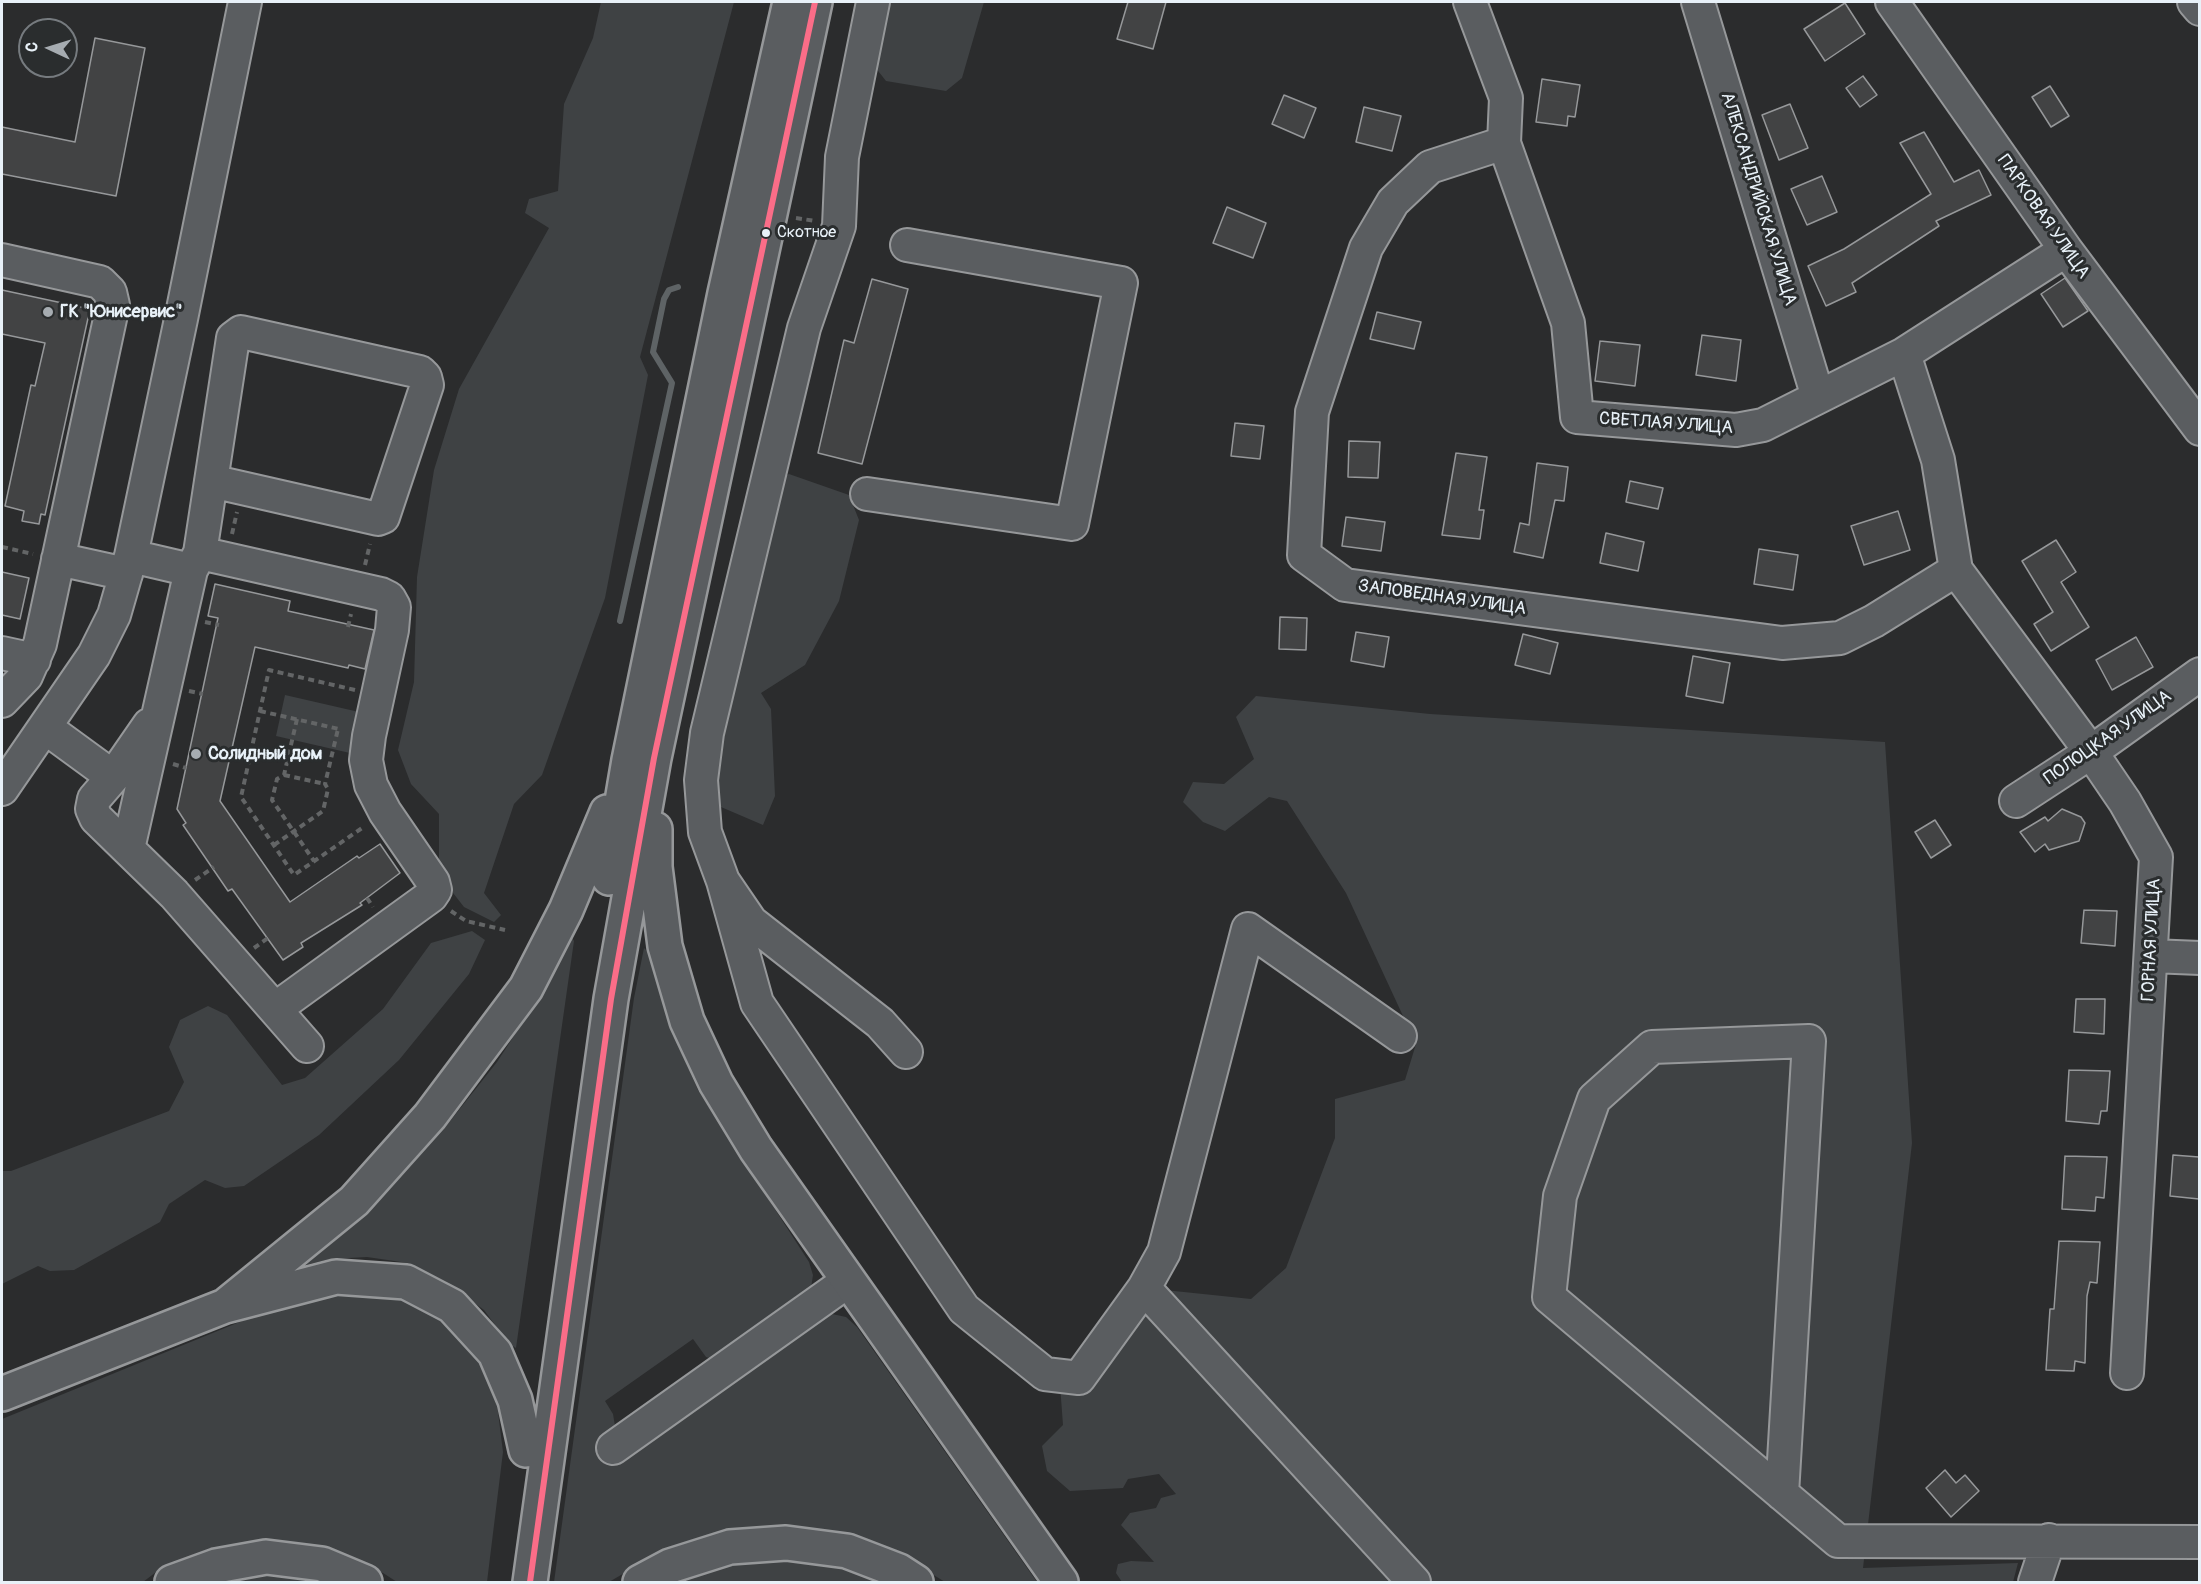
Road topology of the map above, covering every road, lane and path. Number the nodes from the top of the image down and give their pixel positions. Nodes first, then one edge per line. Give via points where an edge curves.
1 (245, 2) edge
2 (790, 2) edge
3 (815, 2) edge
4 (873, 2) edge
5 (1470, 2) edge
6 (1698, 2) edge
7 (1892, 2) edge
8 (2194, 2) edge
9 (2199, 9) edge
10 (1504, 142) junction
11 (907, 245) dead end
12 (2066, 250) junction
13 (2, 260) edge
14 (1904, 354) junction
15 (1818, 397) junction
16 (2199, 429) edge
17 (211, 481) junction
18 (242, 488) junction
19 (867, 494) dead end
20 (376, 518) junction
21 (2, 547) edge
22 (58, 559) junction
23 (206, 561) junction
24 (128, 565) junction
25 (1956, 570) junction
26 (360, 590) junction
27 (2, 653) edge
28 (34, 660) junction
29 (2199, 674) edge
30 (378, 695) junction
31 (2, 701) edge
32 (160, 710) junction
33 (260, 711) junction
34 (297, 719) junction
35 (46, 728) junction
36 (338, 729) junction
37 (346, 730) dead end
38 (2091, 752) junction
39 (641, 759) junction
40 (284, 775) junction
41 (113, 777) junction
42 (325, 784) junction
43 (2, 789) edge
44 (2016, 801) dead end
45 (385, 812) junction
46 (294, 832) junction
47 (274, 845) junction
48 (128, 849) junction
49 (314, 861) junction
50 (723, 881) junction
51 (466, 921) dead end
52 (505, 930) dead end
53 (2151, 956) junction
54 (2199, 958) edge
55 (275, 1009) junction
56 (1400, 1036) dead end
57 (307, 1046) dead end
58 (906, 1052) dead end
59 (848, 1281) junction
60 (1144, 1288) junction
61 (225, 1306) junction
62 (2127, 1373) dead end
63 (2, 1394) edge
64 (613, 1448) dead end
65 (525, 1450) junction
66 (1782, 1494) junction
67 (2049, 1540) junction
68 (2199, 1542) edge
69 (172, 1582) edge
70 (365, 1582) edge
71 (507, 1582) edge
72 (530, 1582) edge
73 (640, 1582) edge
74 (916, 1582) edge
75 (1061, 1582) edge
76 (1414, 1582) edge
77 (2035, 1582) edge

1 - 24 street
2 - 39 main road via 723,304
3 - 39 main road
4 - 50 street via 842,157 839,226 804,328 707,734 701,780 705,832
5 - 10 street via 1506,98
6 - 15 street, АЛЕКСАНДРИЙСКАЯ УЛИЦА
7 - 12 street, ПАРКОВАЯ УЛИЦА
8 - 9 street
10 - 15 street, СВЕТЛАЯ УЛИЦА via 1568,323 1577,417 1736,430 1763,425
10 - 25 street, ЗАПОВЕДНАЯ УЛИЦА via 1430,167 1393,202 1366,248 1312,412 1304,555 1345,585 1782,643 1840,638
11 - 19 street via 1121,283 1072,524
12 - 14 street, СВЕТЛАЯ УЛИЦА
12 - 16 street, ПАРКОВАЯ УЛИЦА
13 - 22 street via 99,282 110,292 113,306
14 - 15 street, СВЕТЛАЯ УЛИЦА
14 - 25 street via 1938,460
17 - 18 street
17 - 20 street via 232,338 236,334 420,372 427,385 386,514
17 - 23 street
18 - 20 street
18 - 23 path
20 - 26 path
21 - 22 path
22 - 24 street
22 - 28 street
23 - 24 street
23 - 26 street
23 - 32 street
24 - 35 street via 114,615 94,655
25 - 38 street, ГОРНАЯ УЛИЦА
26 - 30 street via 389,598 394,607
27 - 28 street
28 - 31 street via 26,676
29 - 38 street, ПОЛОЦКАЯ УЛИЦА
30 - 33 path via 269,670
30 - 45 street via 366,760 371,785
32 - 41 street
32 - 48 street
33 - 34 path
33 - 47 path via 241,797
34 - 36 path
34 - 40 path
35 - 41 street
35 - 43 street
36 - 37 path
36 - 42 path
38 - 44 street, ПОЛОЦКАЯ УЛИЦА
38 - 53 street, ГОРНАЯ УЛИЦА via 2156,857
39 - 59 main road via 664,935 687,1021 716,1083 756,1149
39 - 61 main road via 526,987 430,1116 354,1201
39 - 65 main road via 589,995
39 - 72 main road
40 - 42 path
40 - 46 path via 277,779 272,800
41 - 48 street via 94,799 92,809 96,818
42 - 46 path via 328,789 323,811
45 - 49 path
45 - 55 street via 434,882 435,890
46 - 47 path
46 - 49 path
47 - 49 path via 294,875
48 - 55 street via 174,894
50 - 58 street via 751,922 880,1023
50 - 60 street via 757,1003 964,1309 1046,1374 1079,1378
51 - 52 path
53 - 54 street
53 - 62 street, ГОРНАЯ УЛИЦА
55 - 57 street
56 - 60 street via 1248,929 1164,1252
59 - 64 street
59 - 75 main road
60 - 76 street
61 - 63 main road
61 - 65 main road via 336,1277 406,1282 452,1306 495,1353 515,1400
65 - 71 main road
66 - 66 street via 1809,1041 1652,1047 1594,1099 1560,1196 1549,1297
66 - 67 street via 1838,1541
67 - 68 street
67 - 77 street
69 - 70 main road via 216,1566 266,1557 322,1564
73 - 74 main road via 670,1566 730,1547 786,1543 847,1551

